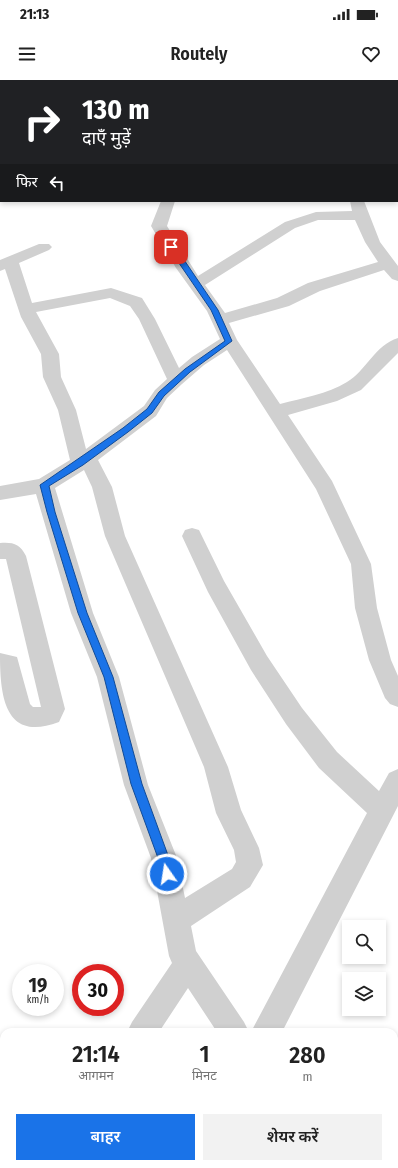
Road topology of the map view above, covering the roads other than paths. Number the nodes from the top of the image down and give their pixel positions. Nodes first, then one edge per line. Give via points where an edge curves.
1 (168, 202) edge
2 (359, 208) edge
3 (44, 247) dead end
4 (6, 264) edge
5 (393, 268) edge
6 (196, 284) junction
7 (26, 309) junction
8 (219, 320) junction
9 (229, 341) junction
10 (398, 344) edge
11 (176, 380) junction
12 (276, 412) junction
13 (84, 460) junction
14 (44, 485) junction
15 (0, 493) edge
16 (192, 536) dead end
17 (0, 551) edge
18 (0, 663) edge
19 (396, 690) edge
20 (398, 781) edge
21 (382, 810) junction
22 (176, 920) junction
23 (188, 964) junction
24 (145, 1028) edge
25 (231, 1028) edge
26 (268, 1028) edge

1 - 6 street via 159,226
2 - 5 street via 363,223
2 - 6 street via 316,216 290,225
3 - 4 street
4 - 7 street
5 - 8 street via 314,287 283,302
6 - 8 street via 215,310
7 - 11 street via 111,293 136,302 147,319
7 - 13 street via 50,354 52,377 67,410
8 - 9 street
9 - 11 street via 198,361
9 - 12 street
10 - 12 street via 355,386 331,397
11 - 13 street via 150,411
12 - 19 street via 325,486 361,564 366,608 380,660
13 - 14 street
13 - 22 street via 102,487 115,536 216,767 229,813 246,848 250,864 241,878
14 - 15 street
14 - 22 street via 82,613 108,677 136,784 164,858
16 - 21 street via 216,586 259,662 294,716 328,760
17 - 18 street via 14,552 16,556 52,709 50,715 43,718 22,715 18,708 9,664
20 - 21 street
21 - 26 street
22 - 23 street via 183,956
23 - 24 street
23 - 25 street

